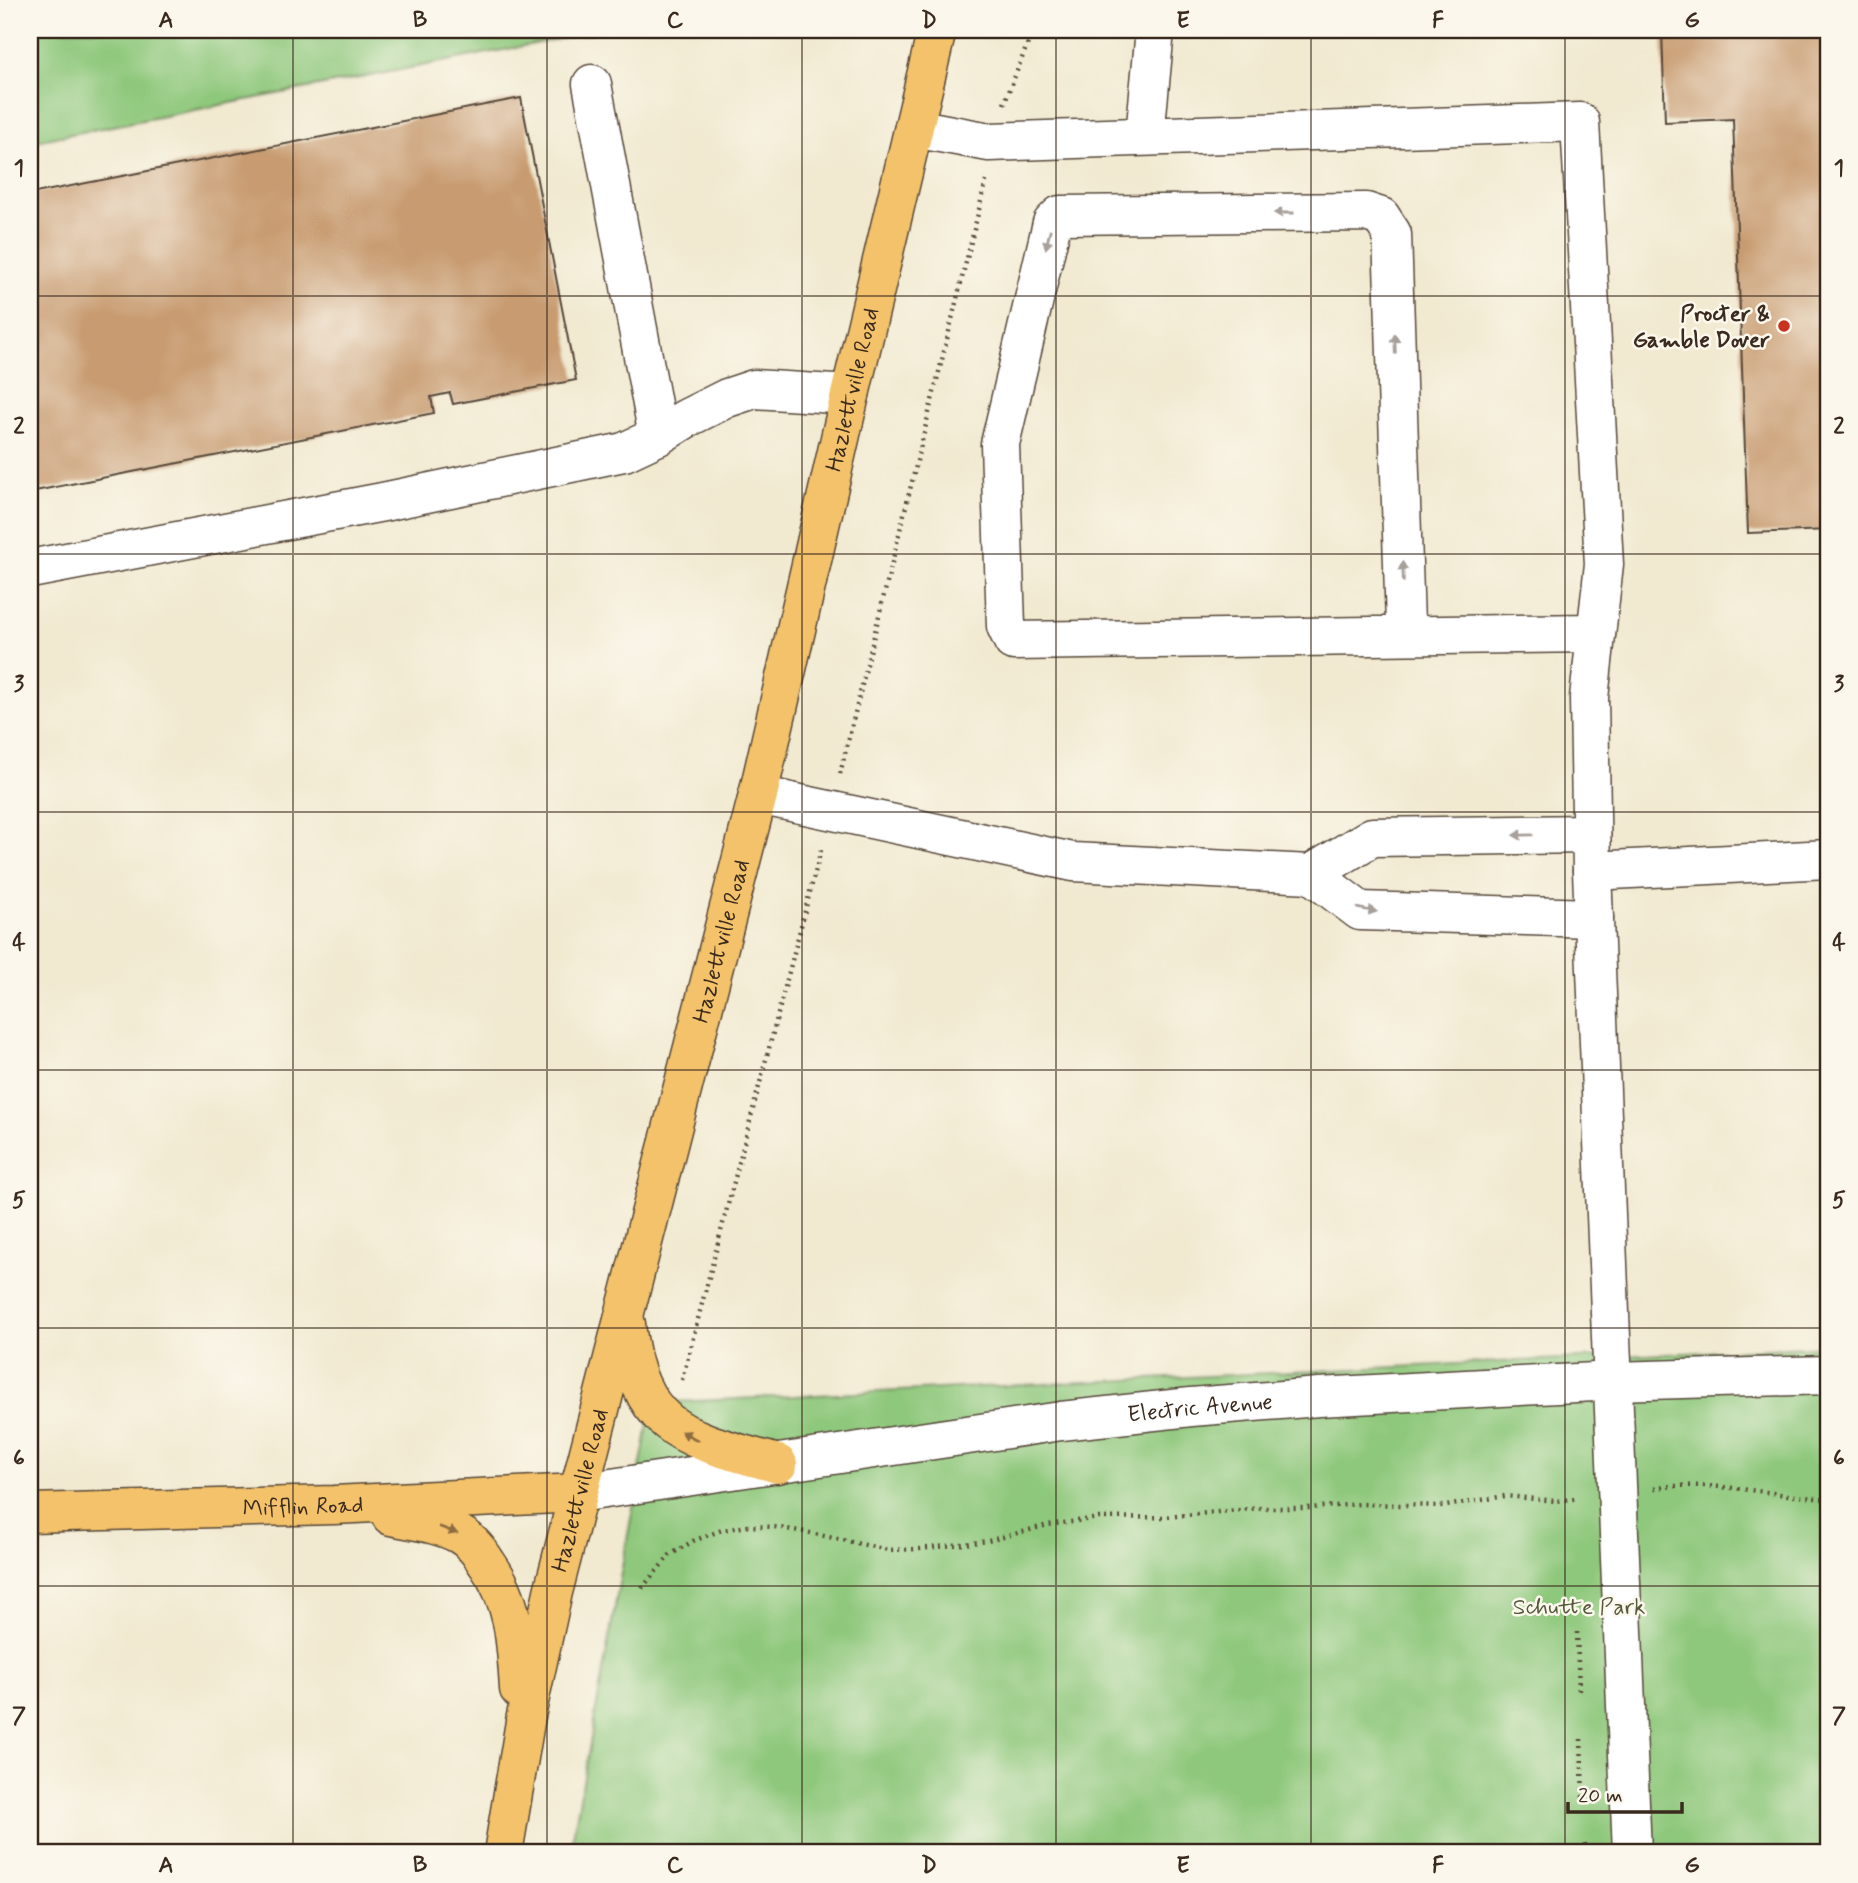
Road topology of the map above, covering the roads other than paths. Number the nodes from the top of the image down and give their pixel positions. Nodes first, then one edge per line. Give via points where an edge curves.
1 (937, 30) edge
2 (1155, 30) edge
3 (592, 84) dead end
4 (914, 128) junction
5 (1145, 136) junction
6 (850, 395) junction
7 (658, 436) junction
8 (30, 569) edge
9 (1596, 633) junction
10 (1418, 634) junction
11 (758, 795) junction
12 (1591, 834) junction
13 (1828, 859) edge
14 (1592, 872) junction
15 (1311, 874) junction
16 (1594, 918) junction
17 (625, 1310) junction
18 (1828, 1375) edge
19 (1613, 1381) junction
20 (779, 1464) junction
21 (578, 1493) junction
22 (334, 1505) junction
23 (30, 1513) edge
24 (522, 1738) junction
25 (503, 1853) edge
26 (1632, 1853) edge

1 - 4 main road, Hazlettville Road
2 - 5 street
3 - 7 street
4 - 5 street via 996,141
4 - 6 main road, Hazlettville Road
5 - 9 street via 1580,122 1604,564
6 - 7 street via 754,389 727,398
6 - 11 main road, Hazlettville Road
7 - 8 street via 624,452
9 - 10 street
9 - 12 street via 1589,698
10 -> 10 street via 1405,624 1392,234 1381,218 1366,212 1060,215 1052,223 1000,444 1006,626 1013,640
11 - 15 street via 1073,862
11 - 17 main road, Hazlettville Road
12 - 14 street
12 -> 15 street via 1372,837
13 - 14 street
14 - 16 street
15 -> 16 street via 1360,911
16 - 19 street
20 -> 17 main road via 692,1438 660,1415 635,1374
17 - 21 main road, Hazlettville Road
18 - 19 street, Electric Avenue
19 - 20 street, Electric Avenue via 1191,1407 1061,1421
19 - 26 street
20 - 21 street, Electric Avenue
21 - 22 main road, Mifflin Road
21 - 24 main road, Hazlettville Road
22 - 23 main road, Mifflin Road
22 -> 24 main road via 439,1526 460,1535 480,1552 512,1614
24 - 25 main road, Hazlettville Road

